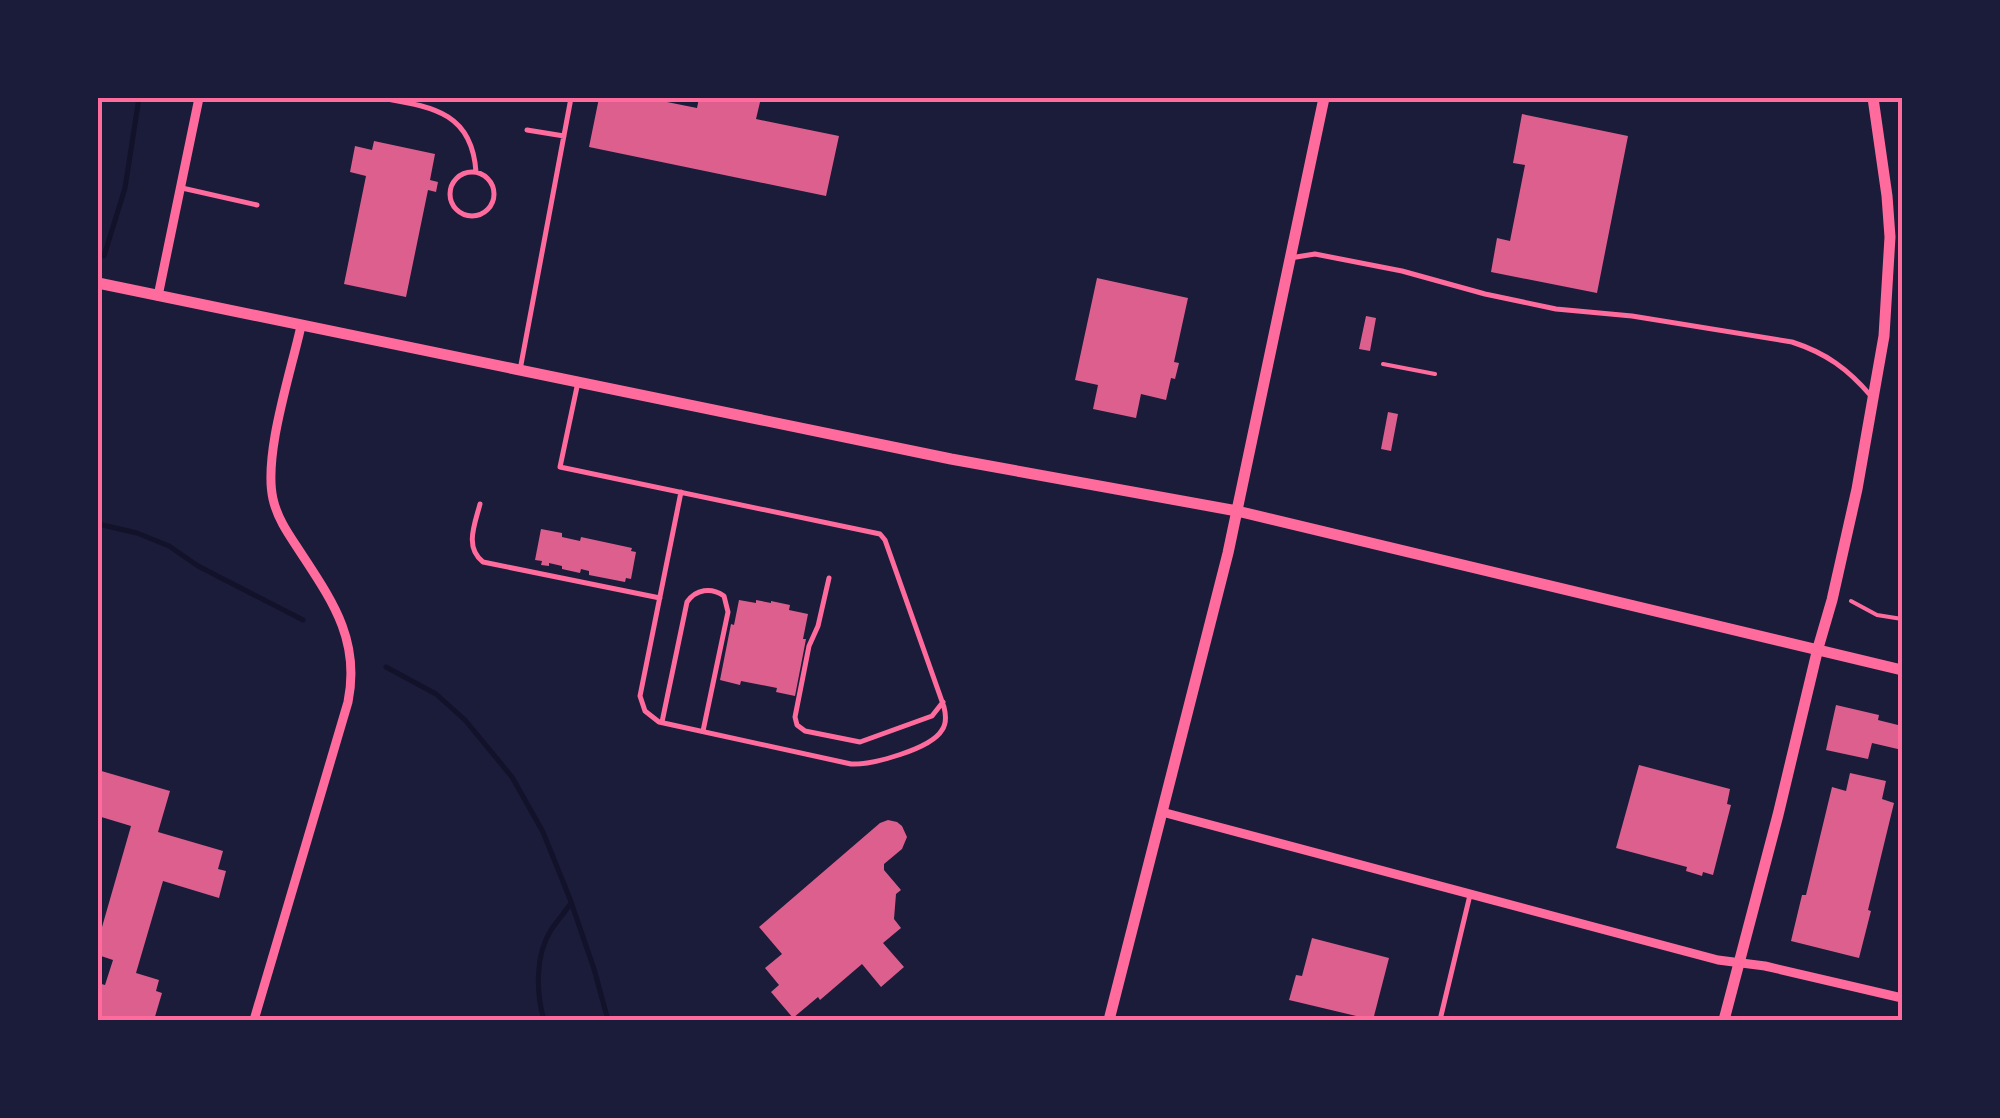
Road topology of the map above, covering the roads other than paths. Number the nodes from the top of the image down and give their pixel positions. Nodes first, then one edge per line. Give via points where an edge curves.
1 (198, 98) edge
2 (382, 98) edge
3 (571, 98) edge
4 (1324, 98) edge
5 (1873, 98) edge
6 (527, 130) dead end
7 (564, 136) junction
8 (476, 172) junction
9 (180, 188) junction
10 (257, 204) dead end
11 (1289, 258) junction
12 (98, 283) edge
13 (158, 296) junction
14 (301, 326) junction
15 (520, 370) junction
16 (578, 382) junction
17 (1873, 398) junction
18 (681, 492) junction
19 (480, 504) dead end
20 (1237, 510) junction
21 (829, 578) dead end
22 (660, 598) junction
23 (1818, 648) junction
24 (1902, 670) edge
25 (943, 702) junction
26 (662, 722) junction
27 (703, 732) junction
28 (1162, 812) junction
29 (1470, 896) junction
30 (1740, 962) junction
31 (1902, 998) edge
32 (254, 1020) edge
33 (1109, 1020) edge
34 (1440, 1020) edge
35 (1724, 1020) edge

1 - 9 street
2 - 8 lane via 436,110 454,121 471,145
3 - 7 lane
4 - 11 street
5 - 17 street via 1890,237
6 - 7 lane
7 - 15 lane
8 - 8 lane via 458,176 450,190 466,216 486,212 494,199 490,180
9 - 10 lane
9 - 13 street
11 - 17 lane via 1315,254 1556,309 1792,342 1829,356
11 - 20 street
12 - 13 street
13 - 14 street
14 - 15 street
14 - 32 street via 273,448 272,494 278,516 343,624 352,668 348,702
15 - 16 street
16 - 18 lane via 560,467
16 - 20 street
17 - 23 street
18 - 22 lane
18 - 25 lane via 880,534
19 - 22 lane via 472,546 479,560
20 - 23 street
20 - 28 street
21 - 25 lane via 797,726 860,742 932,716
22 - 26 lane via 640,696 644,712
23 - 24 street
23 - 30 street
25 - 27 lane via 946,724 937,737 870,764
26 - 27 lane
26 - 27 lane via 687,602 714,590 724,596 728,612
28 - 29 street
28 - 33 street
29 - 30 street
29 - 34 lane
30 - 31 street
30 - 35 street

